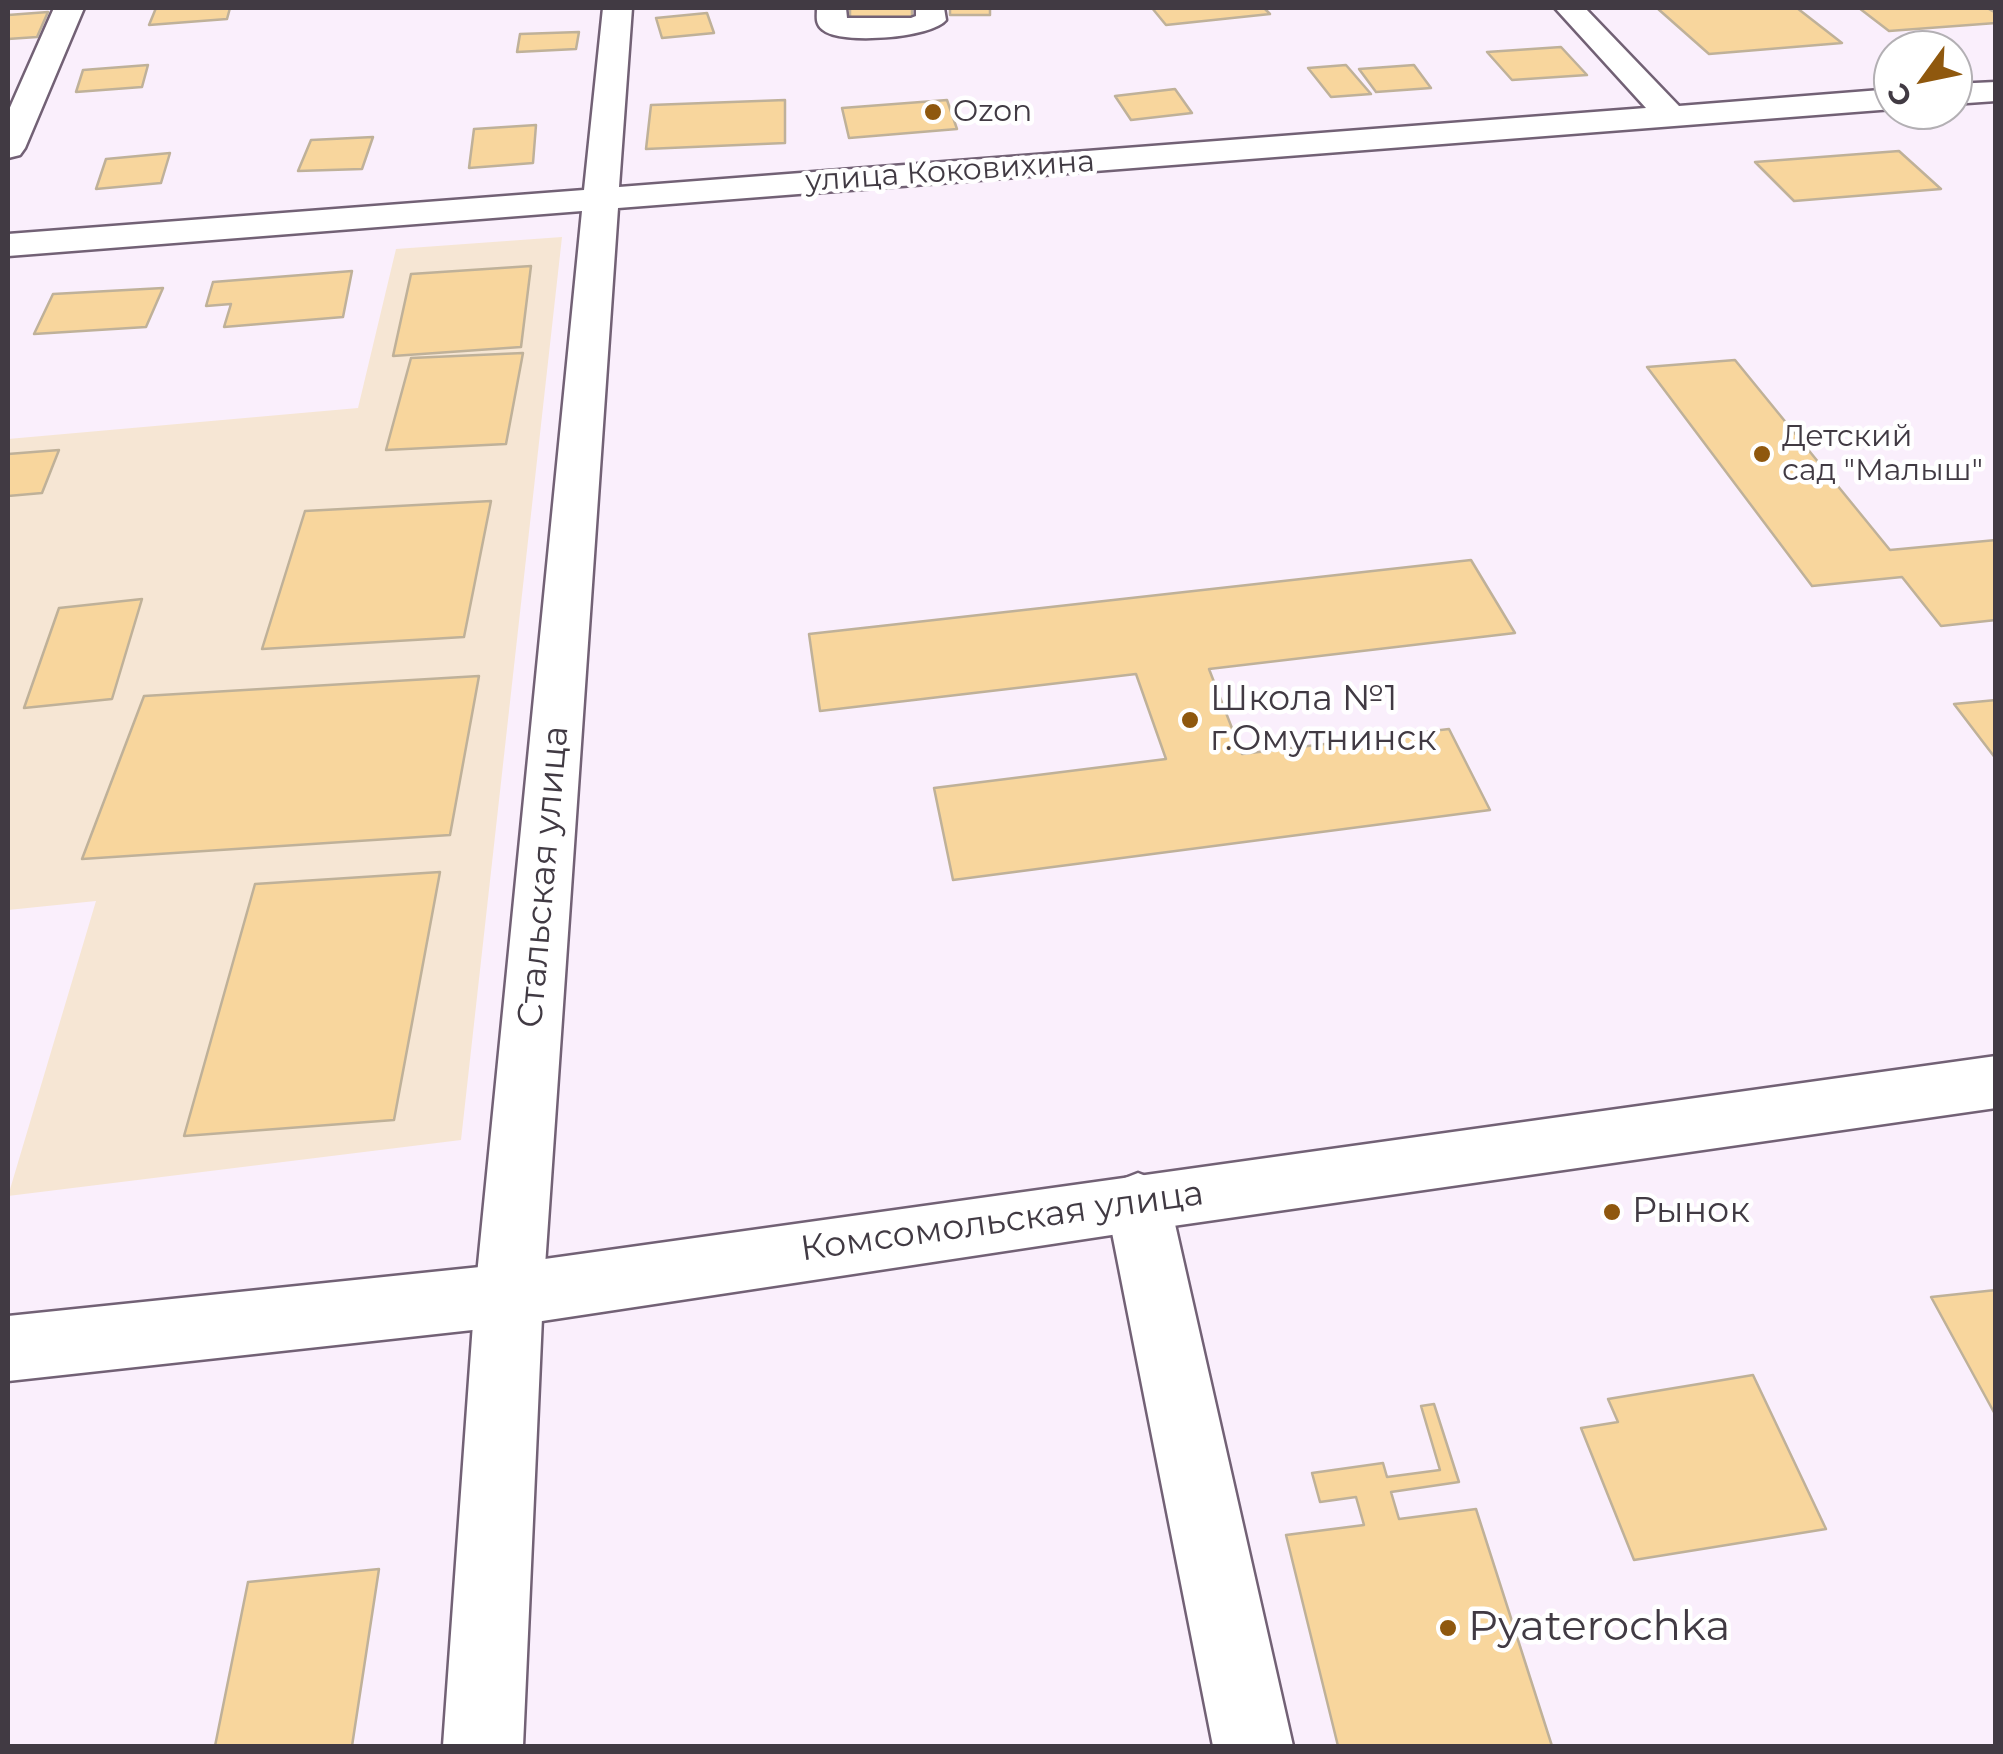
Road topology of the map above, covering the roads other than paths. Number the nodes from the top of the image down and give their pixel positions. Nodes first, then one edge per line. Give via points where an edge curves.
1 (69, 8) edge
2 (616, 8) edge
3 (832, 8) edge
4 (930, 8) edge
5 (1568, 8) edge
6 (1873, 101) edge
7 (1671, 116) junction
8 (8, 148) edge
9 (602, 199) junction
10 (8, 245) edge
11 (1996, 1082) edge
12 (1138, 1202) junction
13 (509, 1294) junction
14 (8, 1349) edge
15 (483, 1746) edge
16 (1252, 1746) edge

1 - 8 street
2 - 9 street, Стальская улица
3 - 4 street via 832,24 916,27 931,20
5 - 7 street
6 - 7 street, улица Коковихина
7 - 9 street, улица Коковихина
9 - 10 street, улица Коковихина
9 - 13 street, Стальская улица
11 - 12 street, Комсомольская улица
12 - 13 street, Комсомольская улица
12 - 16 street
13 - 14 street, Комсомольская улица
13 - 15 street, Стальская улица

